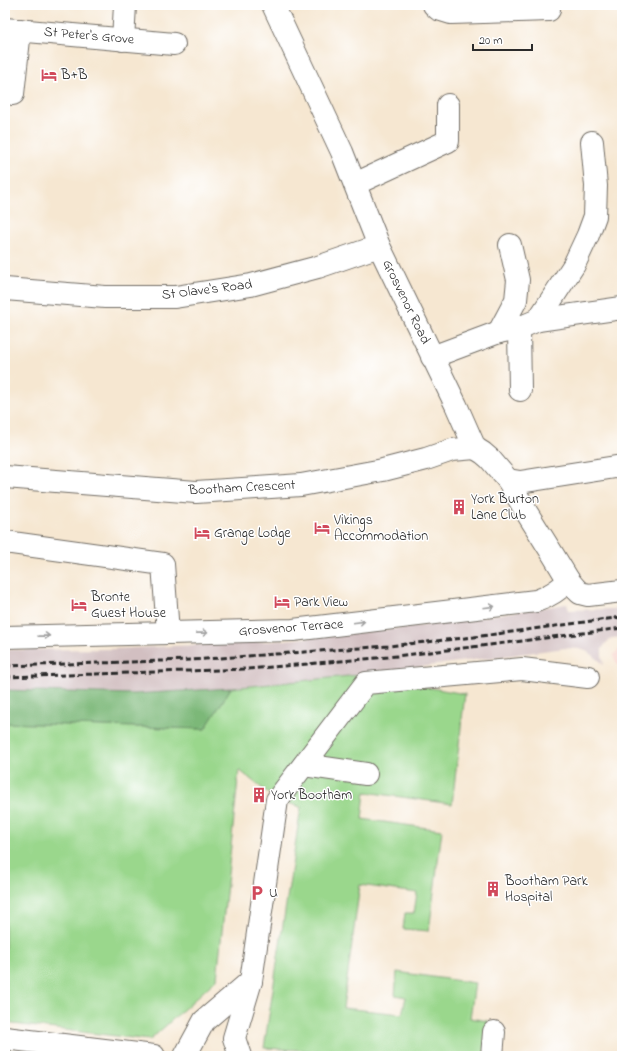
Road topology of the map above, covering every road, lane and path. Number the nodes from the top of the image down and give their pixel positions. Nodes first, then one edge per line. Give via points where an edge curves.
1 (125, 5) edge
2 (273, 5) edge
3 (434, 5) edge
4 (549, 10) dead end
5 (13, 30) edge
6 (123, 40) junction
7 (174, 44) dead end
8 (13, 94) dead end
9 (448, 104) dead end
10 (592, 142) dead end
11 (355, 184) junction
12 (510, 245) dead end
13 (379, 246) junction
14 (5, 288) edge
15 (622, 308) edge
16 (519, 327) junction
17 (432, 357) junction
18 (520, 390) dead end
19 (475, 448) junction
20 (622, 466) edge
21 (5, 477) edge
22 (508, 480) junction
23 (5, 542) edge
24 (569, 581) junction
25 (622, 591) edge
26 (168, 633) junction
27 (5, 637) edge
28 (588, 677) dead end
29 (304, 765) junction
30 (366, 774) dead end
31 (250, 981) junction
32 (494, 1032) dead end
33 (5, 1038) edge
34 (154, 1056) edge
35 (185, 1056) edge
36 (240, 1056) edge
37 (492, 1056) edge

1 - 6 street
2 - 11 street, Grosvenor Road
3 - 4 street via 451,13
5 - 6 street, St Peter's Grove
5 - 8 street
6 - 7 street, St Peter's Grove
9 - 11 street via 448,141
10 - 16 street via 596,186 595,216 588,235 574,265
11 - 13 street, Grosvenor Road
12 - 16 street via 518,280 516,300
13 - 14 street, St Olave's Road via 318,267 251,285 175,297 104,297
13 - 17 street, Grosvenor Road
15 - 16 street
16 - 17 street
16 - 18 street
17 - 19 street, Grosvenor Road
19 - 21 street, Bootham Crescent via 452,450 383,470 301,485 196,492
19 - 22 street, Grosvenor Road via 484,453
20 - 22 street via 520,482
22 - 24 street, Grosvenor Road
23 - 26 street via 163,564
24 - 25 street, Grosvenor Road via 580,593 588,595
26 -> 24 street, Grosvenor Terrace via 294,630 536,601 550,595
27 -> 26 street, Grosvenor Terrace
28 - 29 street via 522,669 366,683
29 - 30 street
29 - 31 street via 277,800
31 - 35 street via 204,1021
31 - 36 street via 234,1038
32 - 37 street
33 - 34 street

